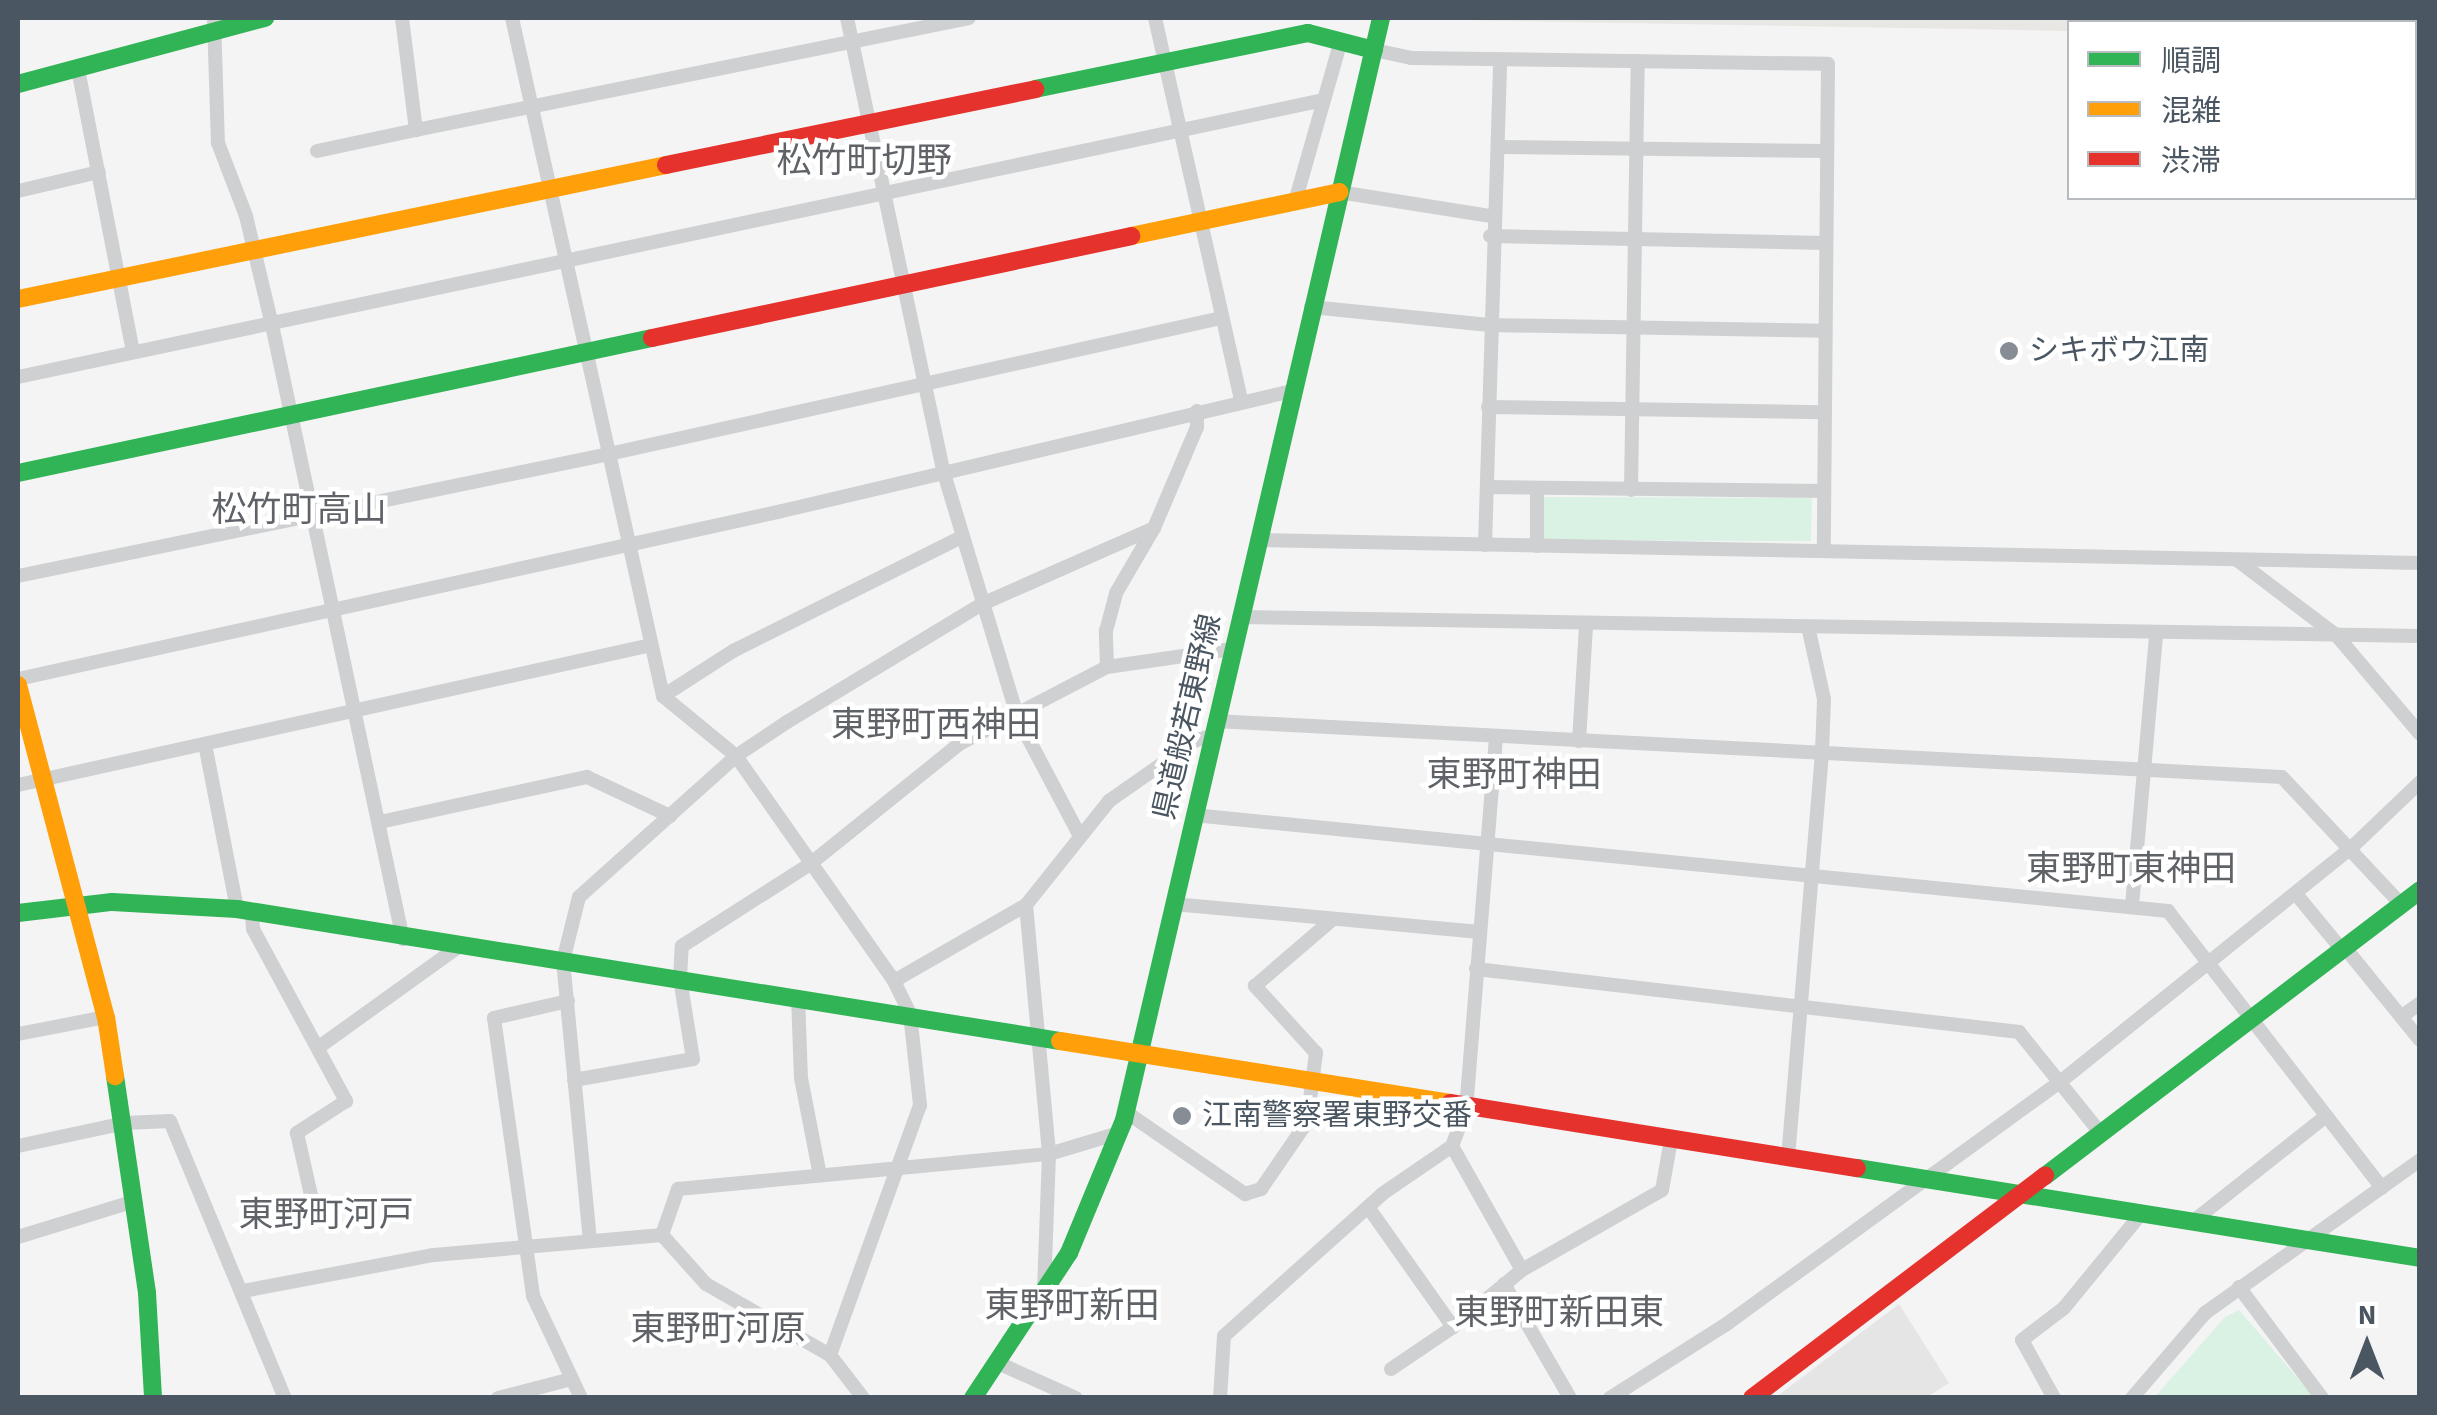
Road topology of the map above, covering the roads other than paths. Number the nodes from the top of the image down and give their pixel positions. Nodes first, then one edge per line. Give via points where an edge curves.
1 (265, 18) edge
2 (402, 18) edge
3 (512, 18) edge
4 (847, 18) edge
5 (970, 18) edge
6 (1155, 18) edge
7 (1382, 18) edge
8 (214, 25) edge
9 (1341, 40) junction
10 (853, 43) junction
11 (1374, 50) junction
12 (1500, 58) junction
13 (1164, 61) junction
14 (1638, 61) junction
15 (78, 69) junction
16 (18, 84) edge
17 (1322, 100) junction
18 (530, 110) junction
19 (868, 126) junction
20 (1180, 129) junction
21 (416, 130) junction
22 (1500, 147) junction
23 (1637, 149) junction
24 (317, 151) dead end
25 (1827, 151) junction
26 (98, 172) junction
27 (18, 192) edge
28 (1339, 192) junction
29 (552, 194) junction
30 (884, 196) junction
31 (1295, 202) junction
32 (1491, 216) junction
33 (1200, 224) junction
34 (1490, 236) junction
35 (1636, 240) junction
36 (1826, 243) junction
37 (254, 254) junction
38 (568, 265) junction
39 (119, 278) junction
40 (904, 288) junction
41 (18, 299) edge
42 (1312, 307) junction
43 (1220, 318) junction
44 (272, 325) junction
45 (1489, 325) junction
46 (1634, 328) junction
47 (1825, 331) junction
48 (133, 352) junction
49 (587, 354) junction
50 (18, 377) edge
51 (924, 385) junction
52 (1292, 390) junction
53 (1240, 401) junction
54 (1488, 407) junction
55 (1632, 408) junction
56 (1197, 411) junction
57 (1825, 412) junction
58 (292, 416) junction
59 (609, 454) junction
60 (943, 470) junction
61 (18, 473) edge
62 (1487, 487) junction
63 (1537, 488) junction
64 (1631, 490) junction
65 (1824, 491) junction
66 (314, 516) junction
67 (1154, 528) junction
68 (962, 537) junction
69 (1257, 540) junction
70 (1485, 545) junction
71 (628, 546) junction
72 (1537, 546) junction
73 (1824, 551) junction
74 (2236, 559) junction
75 (2420, 563) edge
76 (18, 576) edge
77 (982, 604) junction
78 (337, 610) junction
79 (1239, 617) junction
80 (1586, 628) junction
81 (1808, 631) junction
82 (2156, 634) junction
83 (2337, 636) junction
84 (2420, 636) edge
85 (651, 645) junction
86 (1232, 648) junction
87 (1106, 667) junction
88 (18, 682) edge
89 (662, 696) junction
90 (355, 710) junction
91 (1018, 719) junction
92 (1214, 729) junction
93 (2420, 734) edge
94 (1496, 737) junction
95 (1579, 740) junction
96 (204, 744) junction
97 (1822, 752) junction
98 (736, 756) junction
99 (2144, 772) junction
100 (46, 778) junction
101 (2420, 782) edge
102 (18, 785) edge
103 (670, 816) junction
104 (1193, 816) junction
105 (380, 822) junction
106 (1080, 836) junction
107 (1487, 842) junction
108 (2350, 850) junction
109 (810, 864) junction
110 (1812, 874) junction
111 (2420, 890) edge
112 (2296, 894) junction
113 (81, 904) junction
114 (1173, 904) junction
115 (2401, 904) junction
116 (1026, 905) junction
117 (2132, 906) junction
118 (244, 910) junction
119 (18, 913) edge
120 (1332, 918) junction
121 (1480, 932) junction
122 (403, 939) junction
123 (457, 948) junction
124 (2344, 950) junction
125 (563, 961) junction
126 (2209, 964) junction
127 (1476, 969) junction
128 (680, 979) junction
129 (894, 981) junction
130 (798, 998) junction
131 (568, 1001) junction
132 (2420, 1004) edge
133 (1799, 1006) junction
134 (910, 1014) junction
135 (106, 1017) junction
136 (2402, 1017) junction
137 (2253, 1021) junction
138 (18, 1034) edge
139 (1036, 1035) junction
140 (2420, 1040) edge
141 (319, 1047) junction
142 (1140, 1052) junction
143 (574, 1080) junction
144 (2060, 1082) junction
145 (1316, 1083) junction
146 (1466, 1110) junction
147 (1126, 1112) junction
148 (2326, 1116) junction
149 (125, 1123) junction
150 (2099, 1131) junction
151 (1119, 1132) junction
152 (1670, 1140) junction
153 (18, 1146) edge
154 (1452, 1146) junction
155 (1049, 1154) junction
156 (1788, 1158) junction
157 (2420, 1160) edge
158 (896, 1165) junction
159 (819, 1171) junction
160 (1922, 1180) junction
161 (2382, 1188) junction
162 (2017, 1196) junction
163 (135, 1201) junction
164 (1368, 1207) junction
165 (316, 1213) dead end
166 (2140, 1215) junction
167 (2191, 1222) junction
168 (662, 1236) junction
169 (18, 1237) edge
170 (590, 1241) junction
171 (2309, 1241) junction
172 (522, 1244) junction
173 (2420, 1258) edge
174 (1522, 1270) junction
175 (1504, 1284) junction
176 (2239, 1288) junction
177 (242, 1291) junction
178 (1043, 1296) junction
179 (1454, 1327) junction
180 (830, 1355) junction
181 (998, 1363) junction
182 (1392, 1369) dead end
183 (568, 1380) junction
184 (154, 1398) edge
185 (285, 1398) edge
186 (498, 1398) edge
187 (581, 1398) edge
188 (863, 1398) edge
189 (973, 1398) edge
190 (1076, 1398) edge
191 (1220, 1398) edge
192 (1570, 1398) edge
193 (1610, 1398) edge
194 (1752, 1398) edge
195 (2054, 1398) edge
196 (2132, 1398) edge
197 (2322, 1398) edge

1 - 8 street
2 - 21 street
3 - 18 street
4 - 10 street
5 - 10 street
6 - 13 street
7 - 11 street, 県道般若東野線
8 - 15 street
8 - 37 street via 218,143
9 - 11 street
9 - 13 street via 1308,33
9 - 17 street
10 - 18 street
10 - 19 street
11 - 12 street via 1410,58
11 - 28 street, 県道般若東野線
12 - 14 street
12 - 22 street
13 - 19 street
13 - 20 street
14 - 23 street
14 - 25 street via 1828,64
15 - 16 street
15 - 26 street
17 - 20 street
17 - 31 street
18 - 21 street
18 - 29 street
19 - 29 street
19 - 30 street
20 - 30 street
20 - 33 street
21 - 24 street
22 - 23 street
22 - 32 street
23 - 25 street
23 - 35 street
25 - 36 street
26 - 27 street
26 - 39 street
28 - 31 street
28 - 32 street
28 - 42 street, 県道般若東野線
29 - 37 street
29 - 38 street
30 - 38 street
30 - 40 street
31 - 33 street
32 - 34 street
33 - 40 street
33 - 43 street
34 - 35 street
34 - 45 street
35 - 36 street
35 - 46 street
36 - 47 street
37 - 39 street
37 - 44 street
38 - 44 street
38 - 49 street
39 - 41 street
39 - 48 street
40 - 49 street
40 - 51 street
42 - 45 street
42 - 52 street, 県道般若東野線
43 - 51 street
43 - 53 street
44 - 48 street
44 - 58 street
45 - 46 street
45 - 54 street
46 - 47 street
46 - 55 street
47 - 57 street
48 - 50 street
49 - 58 street
49 - 59 street
51 - 59 street
51 - 60 street
52 - 53 street
52 - 69 street, 県道般若東野線
53 - 56 street
54 - 55 street
54 - 62 street
55 - 57 street
55 - 64 street
56 - 60 street
56 - 67 street via 1198,427
57 - 65 street
58 - 61 street
58 - 66 street
59 - 66 street
59 - 71 street
60 - 68 street
60 - 71 street
62 - 63 street
62 - 70 street
63 - 64 street
63 - 72 street
64 - 65 street
65 - 73 street
66 - 76 street
66 - 78 street
67 - 77 street
67 - 87 street via 1116,593
68 - 77 street
68 - 89 street via 733,651
69 - 70 street
69 - 79 street, 県道般若東野線
70 - 72 street
71 - 78 street
71 - 85 street
72 - 73 street
73 - 74 street
74 - 75 street
74 - 83 street
77 - 91 street
77 - 98 street
78 - 88 street
78 - 90 street
79 - 80 street
79 - 86 street, 県道般若東野線
80 - 81 street
80 - 95 street
81 - 82 street
81 - 97 street via 1824,699
82 - 83 street
82 - 99 street
83 - 84 street
83 - 93 street
85 - 89 street
85 - 90 street
86 - 87 street
86 - 92 street, 県道般若東野線
87 - 91 street
88 - 100 street
89 - 98 street
90 - 96 street
90 - 105 street
91 - 106 street
91 - 109 street via 959,744
92 - 94 street
92 - 104 street, 県道般若東野線
92 - 106 street via 1109,801
94 - 95 street
94 - 107 street
95 - 97 street
96 - 100 street
96 - 118 street
97 - 99 street
97 - 110 street
98 - 103 street
98 - 109 street
99 - 108 street via 2282,777
99 - 117 street
100 - 102 street
100 - 113 street
101 - 108 street
103 - 105 street via 586,777
103 - 125 street via 579,896
104 - 107 street
104 - 114 street, 県道般若東野線
105 - 122 street
106 - 116 street
107 - 110 street
107 - 121 street
108 - 112 street
108 - 115 street
109 - 128 street via 682,946
109 - 129 street
110 - 117 street
110 - 133 street
111 - 115 street
112 - 124 street
112 - 126 street
113 - 118 street
113 - 119 street
113 - 135 street
114 - 120 street
114 - 142 street, 県道般若東野線
115 - 124 street
116 - 129 street
116 - 139 street
117 - 126 street via 2168,911
118 - 122 street
118 - 141 street
120 - 121 street
120 - 145 street via 1256,986 1316,1053
121 - 127 street
122 - 123 street
123 - 125 street
123 - 141 street
124 - 136 street
124 - 137 street
125 - 128 street
125 - 131 street
126 - 137 street
126 - 144 street
127 - 133 street
127 - 146 street
128 - 130 street
128 - 143 street via 693,1059
129 - 134 street
130 - 134 street
130 - 159 street via 801,1078
131 - 143 street
131 - 172 street via 494,1018
132 - 136 street
133 - 144 street via 2019,1032
133 - 156 street
134 - 139 street
134 - 158 street via 920,1105
135 - 138 street
135 - 149 street
136 - 140 street
137 - 148 street
137 - 150 street
139 - 142 street
139 - 155 street
141 - 165 street via 346,1100 298,1133
142 - 145 street
142 - 147 street, 県道般若東野線
143 - 170 street
144 - 150 street
144 - 160 street
145 - 146 street
145 - 147 street via 1307,1122 1262,1188 1245,1194
146 - 152 street
146 - 154 street
147 - 151 street, 県道般若東野線
148 - 161 street
148 - 167 street
149 - 153 street
149 - 163 street
149 - 177 street via 170,1121
150 - 162 street
151 - 155 street
151 - 178 street, 県道般若東野線 via 1069,1253
152 - 156 street
152 - 174 street via 1662,1190
154 - 164 street
154 - 174 street
155 - 158 street
155 - 178 street
156 - 160 street
157 - 161 street
158 - 159 street
158 - 180 street
159 - 168 street via 678,1189
160 - 162 street
160 - 193 street via 1728,1323
161 - 171 street
162 - 166 street
162 - 194 street
163 - 169 street
163 - 184 street
164 - 179 street
164 - 191 street via 1224,1336
166 - 167 street
166 - 195 street via 2064,1308 2022,1340
167 - 171 street
168 - 170 street
168 - 180 street via 706,1284
170 - 172 street
171 - 173 street
171 - 176 street
172 - 177 street
172 - 183 street via 532,1296
174 - 175 street
175 - 179 street
175 - 192 street
176 - 196 street via 2205,1313
176 - 197 street
177 - 185 street
178 - 181 street, 県道般若東野線
179 - 182 street
180 - 188 street
181 - 189 street, 県道般若東野線
181 - 190 street
183 - 186 street
183 - 187 street

